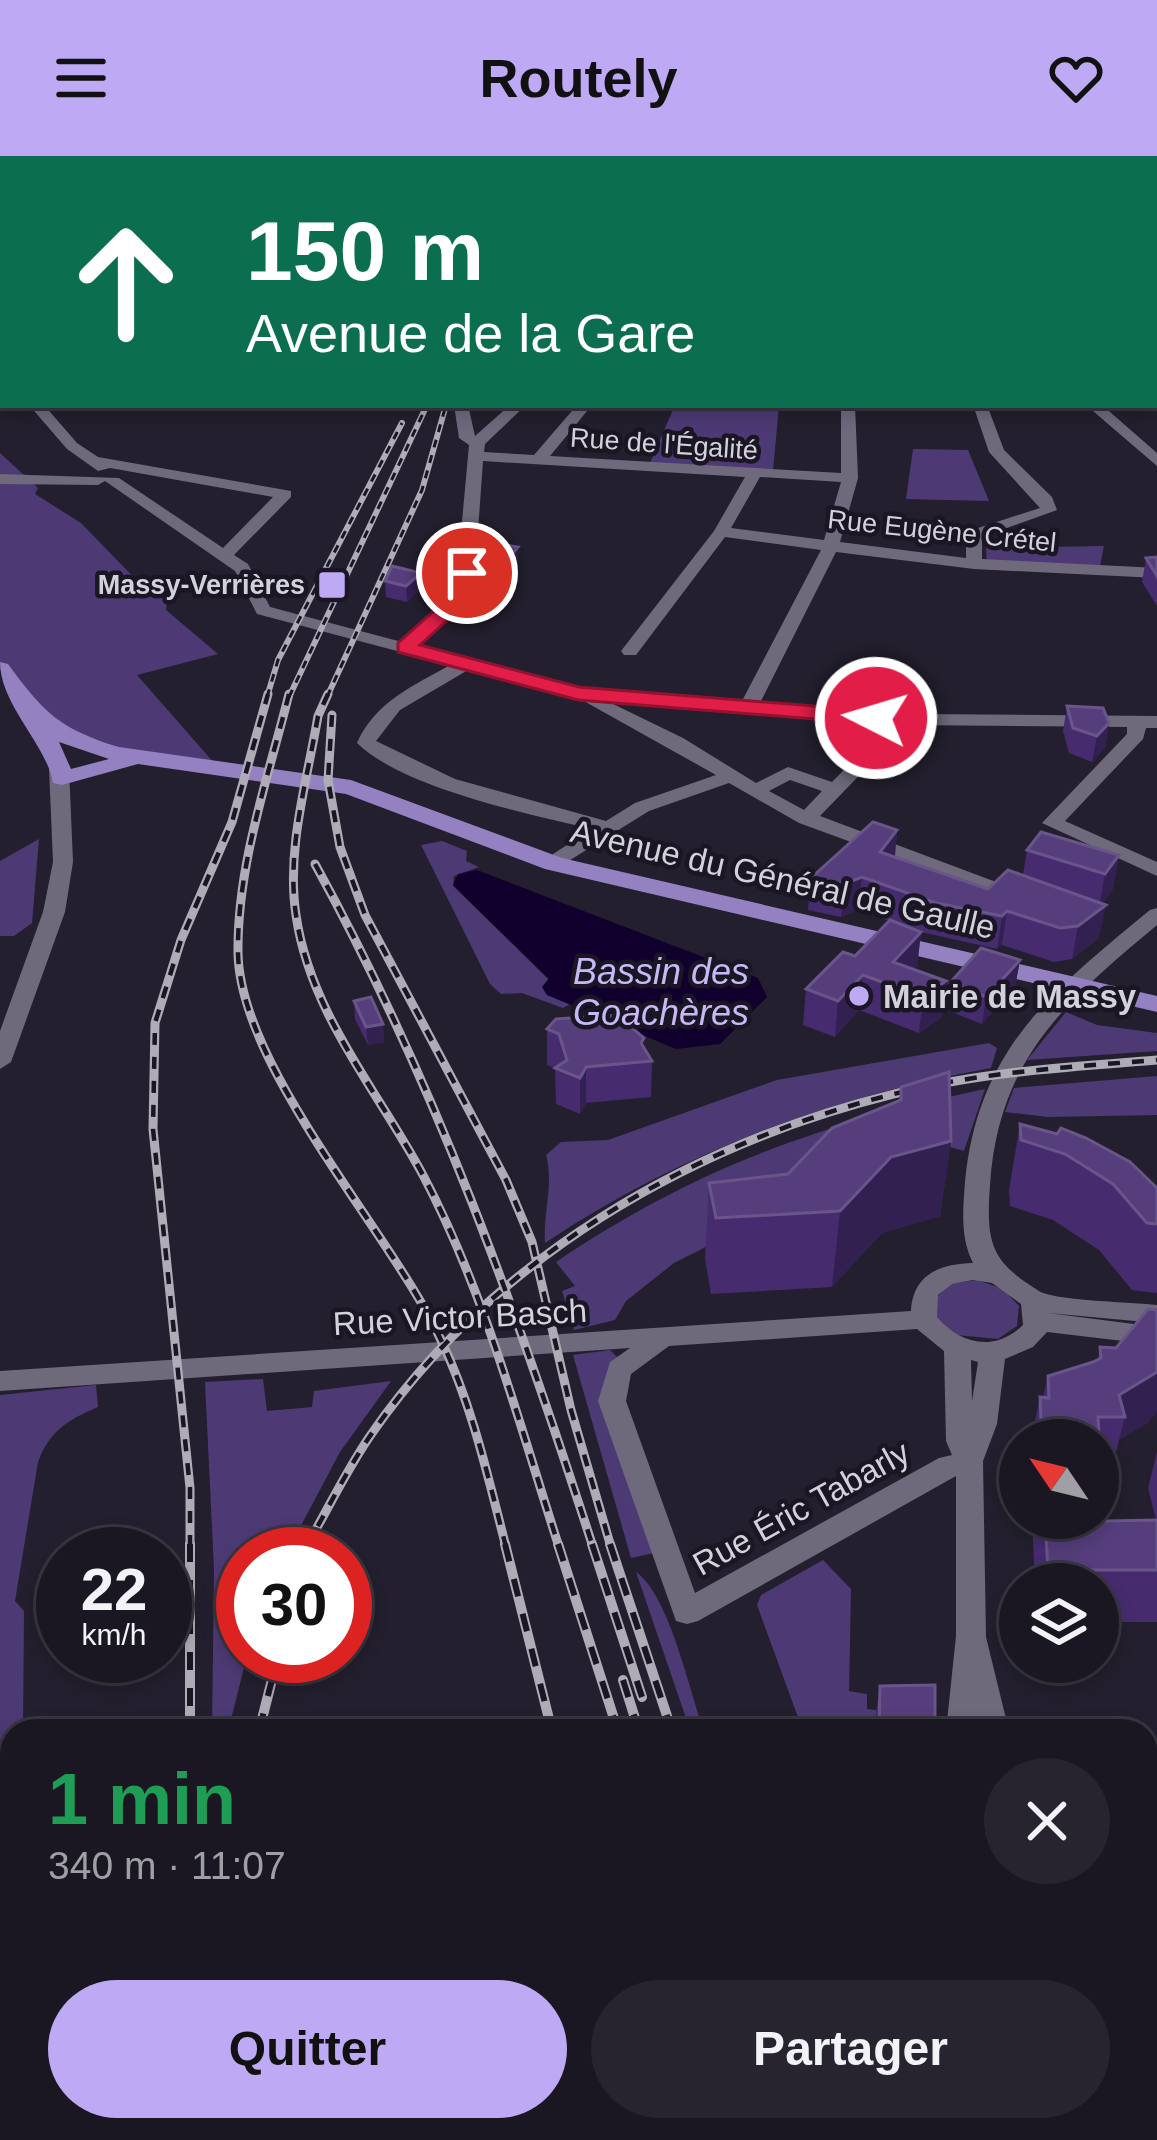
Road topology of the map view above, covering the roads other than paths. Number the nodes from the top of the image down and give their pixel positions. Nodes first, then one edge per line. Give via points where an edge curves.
1 (39, 408) edge
2 (462, 408) edge
3 (516, 408) edge
4 (582, 408) edge
5 (848, 408) edge
6 (981, 408) edge
7 (1096, 408) edge
8 (476, 450) junction
9 (1157, 460) edge
10 (538, 461) junction
11 (103, 474) junction
12 (754, 474) junction
13 (850, 478) junction
14 (0, 479) edge
15 (721, 532) junction
16 (830, 546) junction
17 (226, 554) junction
18 (974, 565) junction
19 (1157, 574) edge
20 (405, 648) junction
21 (630, 651) dead end
22 (466, 664) junction
23 (4, 679) edge
24 (578, 694) junction
25 (645, 699) junction
26 (748, 708) junction
27 (623, 716) junction
28 (897, 719) junction
29 (37, 720) junction
30 (1147, 722) edge
31 (60, 773) junction
32 (728, 777) junction
33 (838, 790) junction
34 (753, 793) junction
35 (400, 804) junction
36 (806, 819) junction
37 (607, 827) junction
38 (560, 858) dead end
39 (1157, 870) edge
40 (1052, 908) edge
41 (1157, 914) edge
42 (1099, 925) edge
43 (1130, 937) junction
44 (1071, 982) junction
45 (1157, 1004) edge
46 (0, 1062) edge
47 (975, 1240) junction
48 (943, 1276) junction
49 (1006, 1278) junction
50 (1036, 1312) junction
51 (1157, 1314) edge
52 (924, 1319) junction
53 (1157, 1336) edge
54 (660, 1341) junction
55 (957, 1348) junction
56 (992, 1353) junction
57 (0, 1381) edge
58 (969, 1462) junction
59 (971, 1636) junction
60 (963, 1719) edge
61 (991, 1719) edge

1 - 11 street
2 - 8 street
3 - 8 street
4 - 10 street
5 - 13 street
6 - 18 street via 997,452 1049,510 981,532
7 - 9 street
8 - 10 street, Rue de l'Égalité
8 - 20 street via 465,587
10 - 12 street, Rue de l'Égalité
11 - 14 street
11 - 17 street
11 - 17 street via 285,494
12 - 13 street, Rue de l'Égalité
12 - 15 street
13 - 16 street
15 - 16 street, Rue Eugène Crétel
15 - 21 street
16 - 18 street, Rue Eugène Crétel
16 - 26 street
17 - 20 street via 248,573 259,606
18 - 19 street, Rue Eugène Crétel
20 - 22 street
22 - 24 street
22 - 37 street via 395,705 366,743 524,806
23 - 29 main road
24 - 25 street
24 - 27 street
25 - 26 street
25 - 27 street via 628,704
26 - 28 street
27 - 32 street
28 - 30 street
28 - 33 street
29 - 31 main road
29 - 35 main road, Avenue du Général de Gaulle via 116,754 323,782
30 - 39 street via 1052,823
31 - 35 main road, Avenue du Général de Gaulle via 147,764 326,786
31 - 46 street via 63,862 54,912
32 - 34 street
32 - 37 street
33 - 34 street via 788,773
33 - 36 street
34 - 36 street
35 - 44 main road, Avenue du Général de Gaulle via 554,864
36 - 40 street
37 - 38 street
41 - 43 street
42 - 43 street
43 - 44 street
44 - 45 main road, Avenue du Général de Gaulle
44 - 47 street via 1021,1040 997,1091 978,1168
47 - 48 street
47 - 49 street via 985,1262
48 - 49 street via 981,1271
48 - 52 street via 925,1292
49 - 50 street
50 - 51 street
50 - 53 street
50 - 56 street via 1023,1342
52 - 54 street, Rue Victor Basch
52 - 55 street
54 - 57 street, Rue Victor Basch
54 - 58 street, Rue Éric Tabarly via 620,1369 612,1401 687,1612 943,1469
55 - 56 street
55 - 58 street via 960,1442
56 - 58 street
58 - 59 street
59 - 60 street
59 - 61 street

